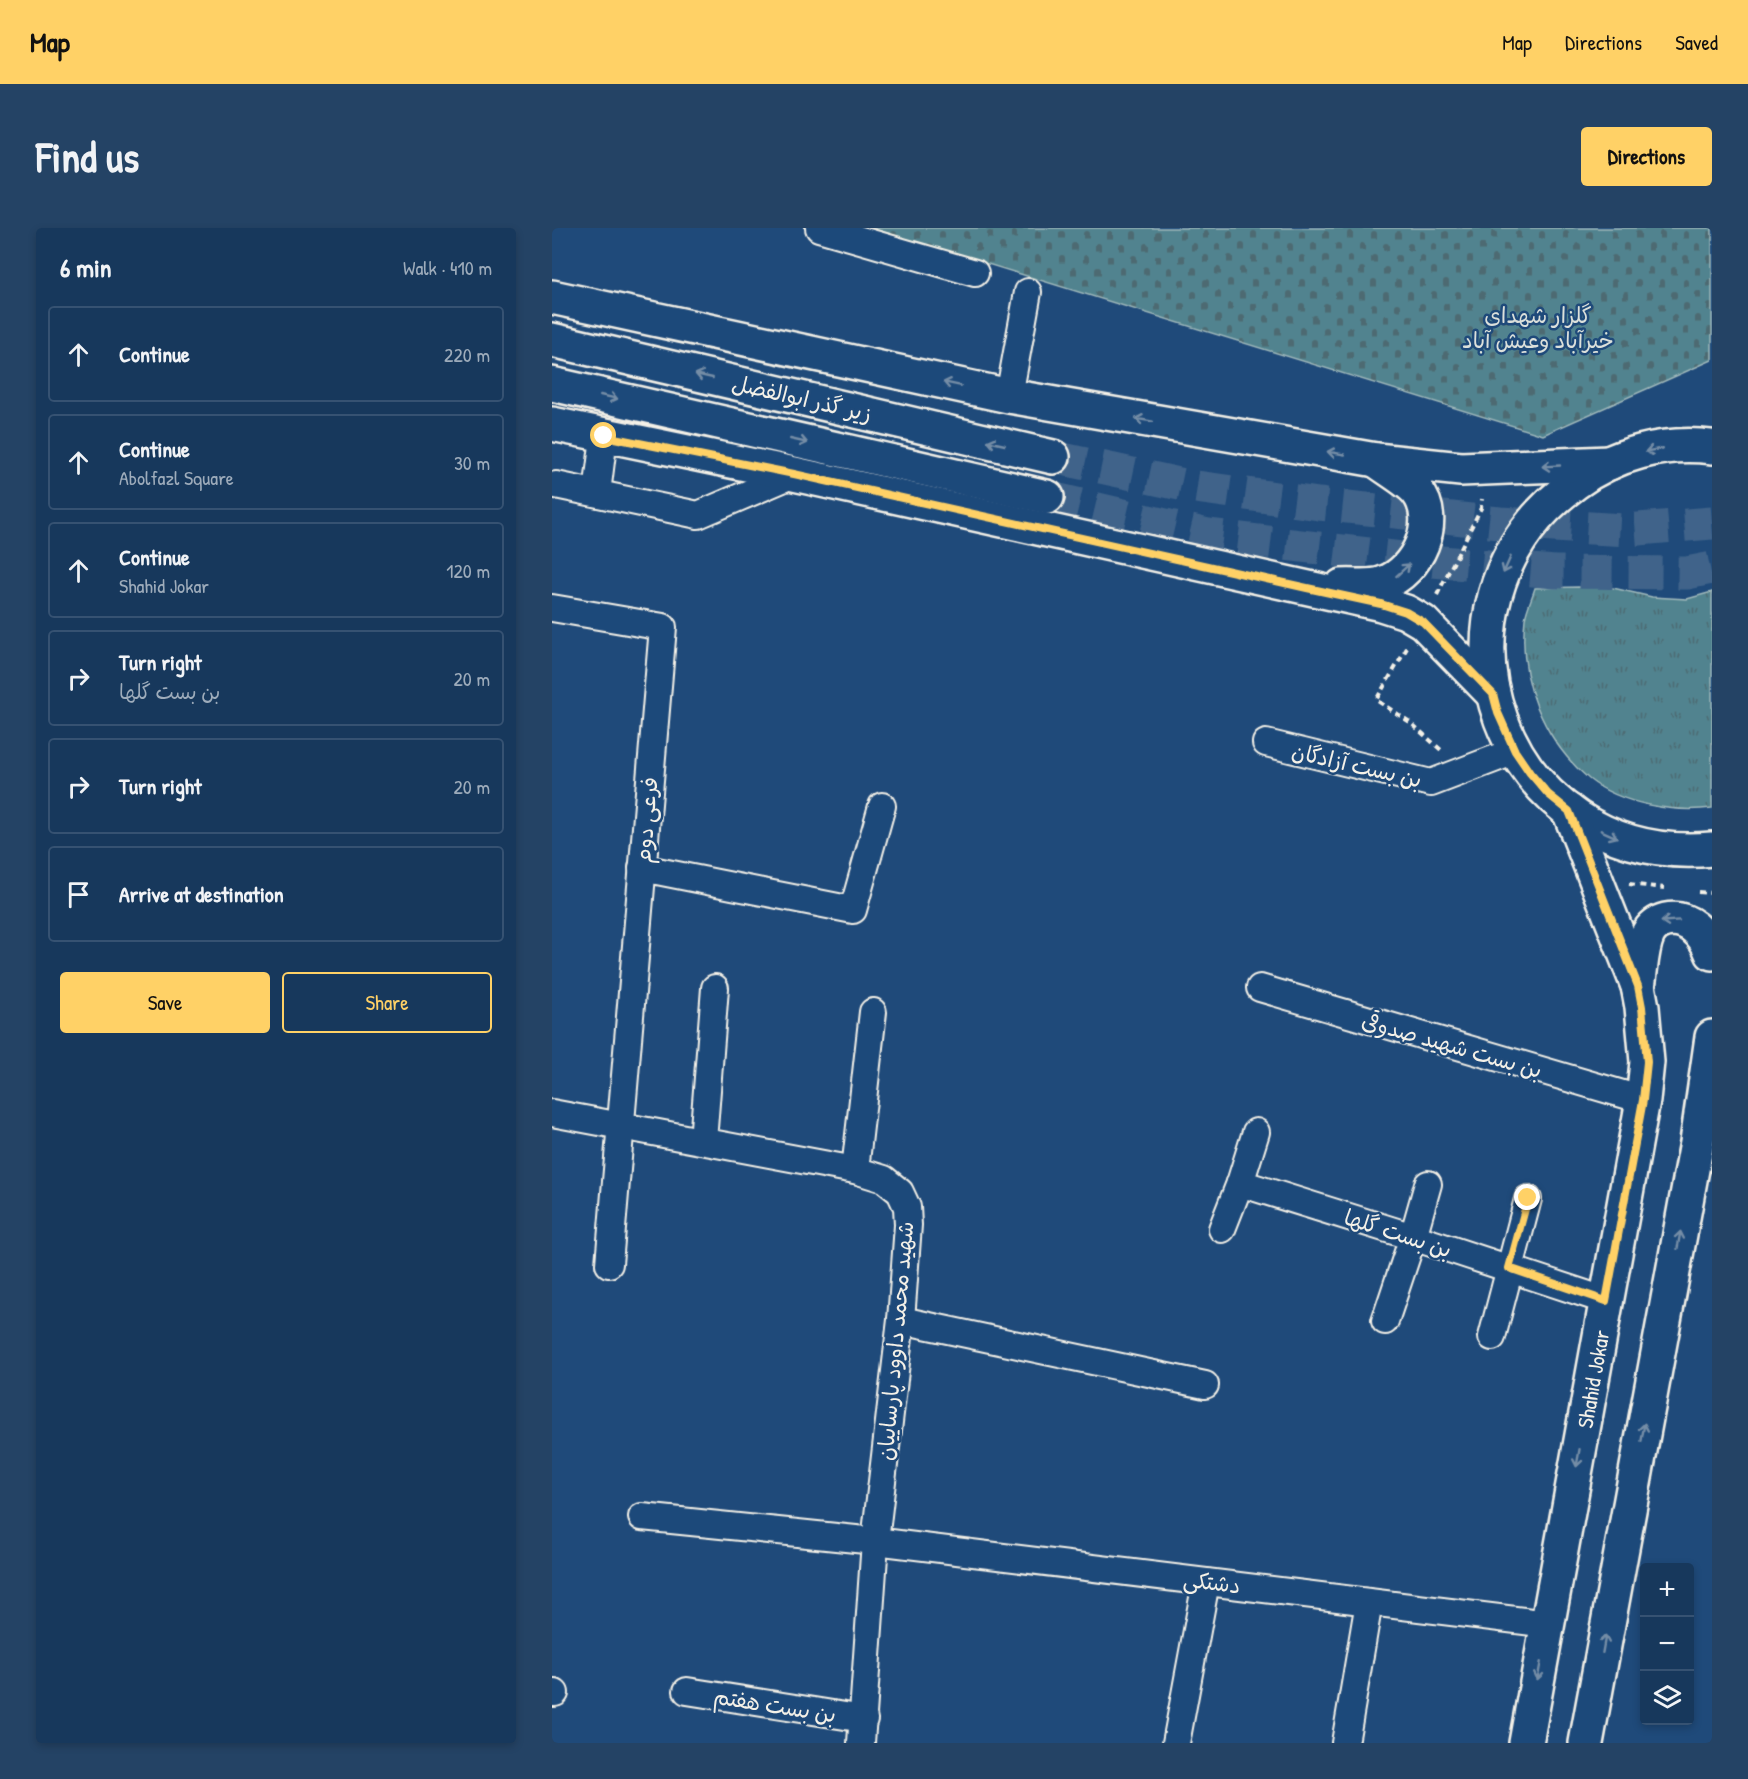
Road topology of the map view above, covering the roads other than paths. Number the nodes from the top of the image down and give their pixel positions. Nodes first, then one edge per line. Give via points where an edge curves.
1 (819, 228) edge
2 (975, 273) dead end
3 (1028, 292) dead end
4 (552, 297) edge
5 (552, 340) edge
6 (552, 384) edge
7 (1009, 396) junction
8 (552, 424) edge
9 (604, 436) junction
10 (1708, 444) edge
11 (1053, 457) tunnel mouth
12 (1376, 460) junction
13 (1609, 463) junction
14 (794, 474) junction
15 (556, 485) dead end
16 (597, 493) junction
17 (1047, 497) tunnel mouth
18 (1307, 588) junction
19 (552, 608) edge
20 (1493, 694) junction
21 (1266, 743) dead end
22 (1515, 751) junction
23 (882, 806) dead end
24 (1569, 811) junction
25 (1712, 849) edge
26 (642, 868) junction
27 (1712, 953) edge
28 (1638, 986) junction
29 (715, 988) dead end
30 (1260, 988) dead end
31 (873, 1012) dead end
32 (1712, 1036) edge
33 (1643, 1100) junction
34 (552, 1113) edge
35 (1706, 1125) edge
36 (621, 1126) junction
37 (1256, 1132) dead end
38 (703, 1141) junction
39 (855, 1170) junction
40 (1240, 1183) junction
41 (1428, 1184) dead end
42 (1528, 1198) dead end
43 (1222, 1229) dead end
44 (1413, 1237) junction
45 (609, 1264) dead end
46 (1509, 1268) junction
47 (1606, 1301) junction
48 (901, 1320) junction
49 (1385, 1321) dead end
50 (1492, 1337) dead end
51 (1204, 1384) dead end
52 (642, 1517) dead end
53 (875, 1541) junction
54 (1206, 1582) junction
55 (1369, 1602) junction
56 (1548, 1624) junction
57 (687, 1691) dead end
58 (863, 1731) edge
59 (1176, 1743) edge
60 (1345, 1743) edge
61 (1526, 1743) edge
62 (1586, 1743) edge

1 - 2 street
3 - 7 street
7 -> 4 main road
11 -> 5 main road, زیر گذر ابوالفضل
6 -> 17 main road, زیر گذر ابوالفضل
12 -> 7 main road
8 - 9 main road
9 - 14 main road
9 - 16 street
10 -> 13 main road via 1653,449
13 -> 12 main road via 1461,469
18 -> 12 main road via 1383,584 1418,555 1427,522 1423,502 1417,490
13 -> 20 main road via 1584,476 1548,505 1524,533 1510,558 1491,610 1488,666
14 - 16 street via 698,515
14 - 18 main road
15 - 16 street
18 - 20 main road via 1406,612 1423,622
19 - 26 street, فرعی دوم via 663,627
20 - 22 main road
21 - 22 street, بن بست آزادگان via 1431,783
22 - 24 main road via 1536,780
23 - 26 street via 853,910
24 -> 25 main road via 1616,837 1642,845 1668,850
24 - 28 main road, Shahid Jokar
26 - 36 street, فرعی دوم
27 -> 28 main road via 1709,943 1687,921 1658,922 1648,933
28 - 33 main road, Shahid Jokar via 1647,1062
29 - 38 street
30 - 33 street, بن بست شهید صدوقی
31 - 39 street
32 - 35 main road
33 - 47 main road, Shahid Jokar
34 - 36 street, شهید محمد داوود پارساییان
62 -> 35 main road
36 - 38 street, شهید محمد داوود پارساییان
36 - 45 street, فرعی دوم
37 - 40 street
38 - 39 street, شهید محمد داوود پارساییان
39 - 48 street, شهید محمد داوود پارساییان via 884,1179 900,1192 907,1207
40 - 43 street
40 - 44 street, بن بست گلها
41 - 44 street
42 - 46 street
44 - 46 street, بن بست گلها
44 - 49 street
46 - 47 street, بن بست گلها
46 - 50 street
47 -> 56 main road, Shahid Jokar
48 - 51 street
48 - 53 street, شهید محمد داوود پارساییان
52 - 53 street, دشتکی
53 - 54 street, دشتکی
53 - 58 street, شهید محمد داوود پارساییان
54 - 55 street, دشتکی
54 - 59 street
55 - 56 street, دشتکی
55 - 60 street
56 -> 61 main road, Shahid Jokar
57 - 58 street, بن بست هفتم

